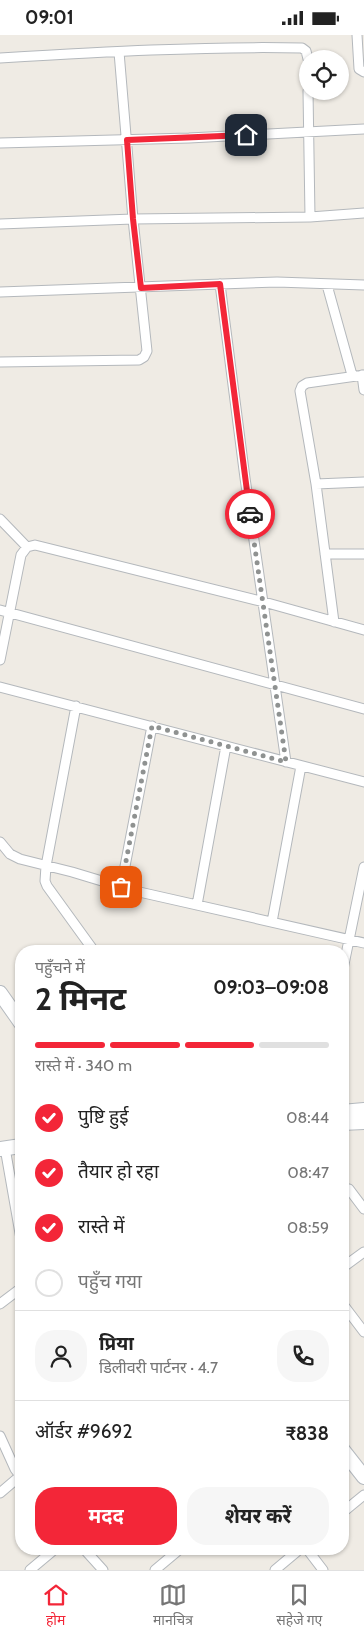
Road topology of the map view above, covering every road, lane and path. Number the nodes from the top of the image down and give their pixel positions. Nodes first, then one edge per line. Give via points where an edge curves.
1 (357, 35) edge
2 (305, 50) edge
3 (119, 52) junction
4 (0, 58) edge
5 (364, 72) edge
6 (308, 100) edge
7 (364, 129) edge
8 (309, 131) junction
9 (127, 140) junction
10 (0, 143) edge
11 (364, 213) edge
12 (310, 217) junction
13 (133, 219) junction
14 (0, 224) edge
15 (220, 284) junction
16 (327, 285) junction
17 (364, 285) edge
18 (141, 288) junction
19 (0, 292) edge
20 (0, 363) edge
21 (352, 375) junction
22 (363, 375) edge
23 (364, 390) edge
24 (364, 482) edge
25 (316, 484) junction
26 (0, 519) edge
27 (26, 547) junction
28 (325, 554) junction
29 (364, 554) edge
30 (264, 602) junction
31 (4, 611) edge
32 (334, 622) junction
33 (364, 630) edge
34 (0, 660) edge
35 (274, 686) junction
36 (0, 687) edge
37 (76, 707) junction
38 (364, 709) edge
39 (152, 726) junction
40 (226, 746) junction
41 (286, 762) junction
42 (301, 766) junction
43 (364, 782) edge
44 (0, 842) edge
45 (46, 866) junction
46 (364, 867) edge
47 (121, 887) junction
48 (196, 905) junction
49 (272, 922) junction
50 (350, 939) junction
51 (364, 943) edge
52 (90, 945) edge
53 (349, 945) edge
54 (2, 999) edge
55 (15, 1015) edge
56 (364, 1110) edge
57 (349, 1111) edge
58 (364, 1122) edge
59 (349, 1123) edge
60 (15, 1147) edge
61 (2, 1148) edge
62 (349, 1189) dead end
63 (364, 1209) edge
64 (15, 1210) edge
65 (364, 1253) edge
66 (349, 1263) edge
67 (15, 1296) edge
68 (0, 1304) edge
69 (349, 1312) edge
70 (364, 1332) edge
71 (0, 1436) edge
72 (349, 1458) edge
73 (15, 1467) edge
74 (363, 1475) edge
75 (15, 1481) edge
76 (0, 1493) edge
77 (364, 1495) edge
78 (349, 1507) edge
79 (47, 1555) edge
80 (89, 1555) edge
81 (173, 1555) edge
82 (293, 1555) edge
83 (312, 1555) edge
84 (30, 1570) edge
85 (103, 1570) edge
86 (155, 1570) edge
87 (276, 1570) edge
88 (324, 1570) edge

1 - 5 street via 359,69
2 - 3 street
3 - 4 street
3 - 9 street
6 - 8 street
7 - 8 street
8 - 9 street
8 - 12 street
9 - 10 street
9 - 13 street
11 - 12 street
12 - 13 street
13 - 14 street
13 - 18 street
15 - 16 street via 278,282
15 - 18 street
15 - 30 street
16 - 17 street
16 - 21 street
18 - 19 street
18 - 20 street via 147,351 139,360
21 - 22 street
21 - 25 street via 307,383 300,391
22 - 23 street
24 - 25 street
25 - 28 street
26 - 27 street
27 - 30 street via 35,545
27 - 31 street
28 - 29 street
28 - 32 street
30 - 32 street
30 - 35 street
31 - 34 street
31 - 35 street
32 - 33 street
35 - 38 street
35 - 41 street
36 - 37 street
37 - 39 street
37 - 45 street
39 - 40 street
39 - 47 street
40 - 41 street
40 - 48 street
41 - 42 street
42 - 43 street
42 - 49 street
44 - 45 street via 10,854
45 - 47 street
45 - 52 street via 47,886
46 - 50 street
47 - 48 street
48 - 49 street
49 - 50 street
50 - 51 street
50 - 53 street
54 - 55 street
56 - 57 street
58 - 59 street
60 - 61 street
61 - 64 street
62 - 63 street
65 - 66 street
67 - 68 street
69 - 70 street
71 - 73 street
72 - 74 street
75 - 76 street
77 - 78 street
79 - 84 street
80 - 85 street
81 - 86 street
82 - 87 street
83 - 88 street

